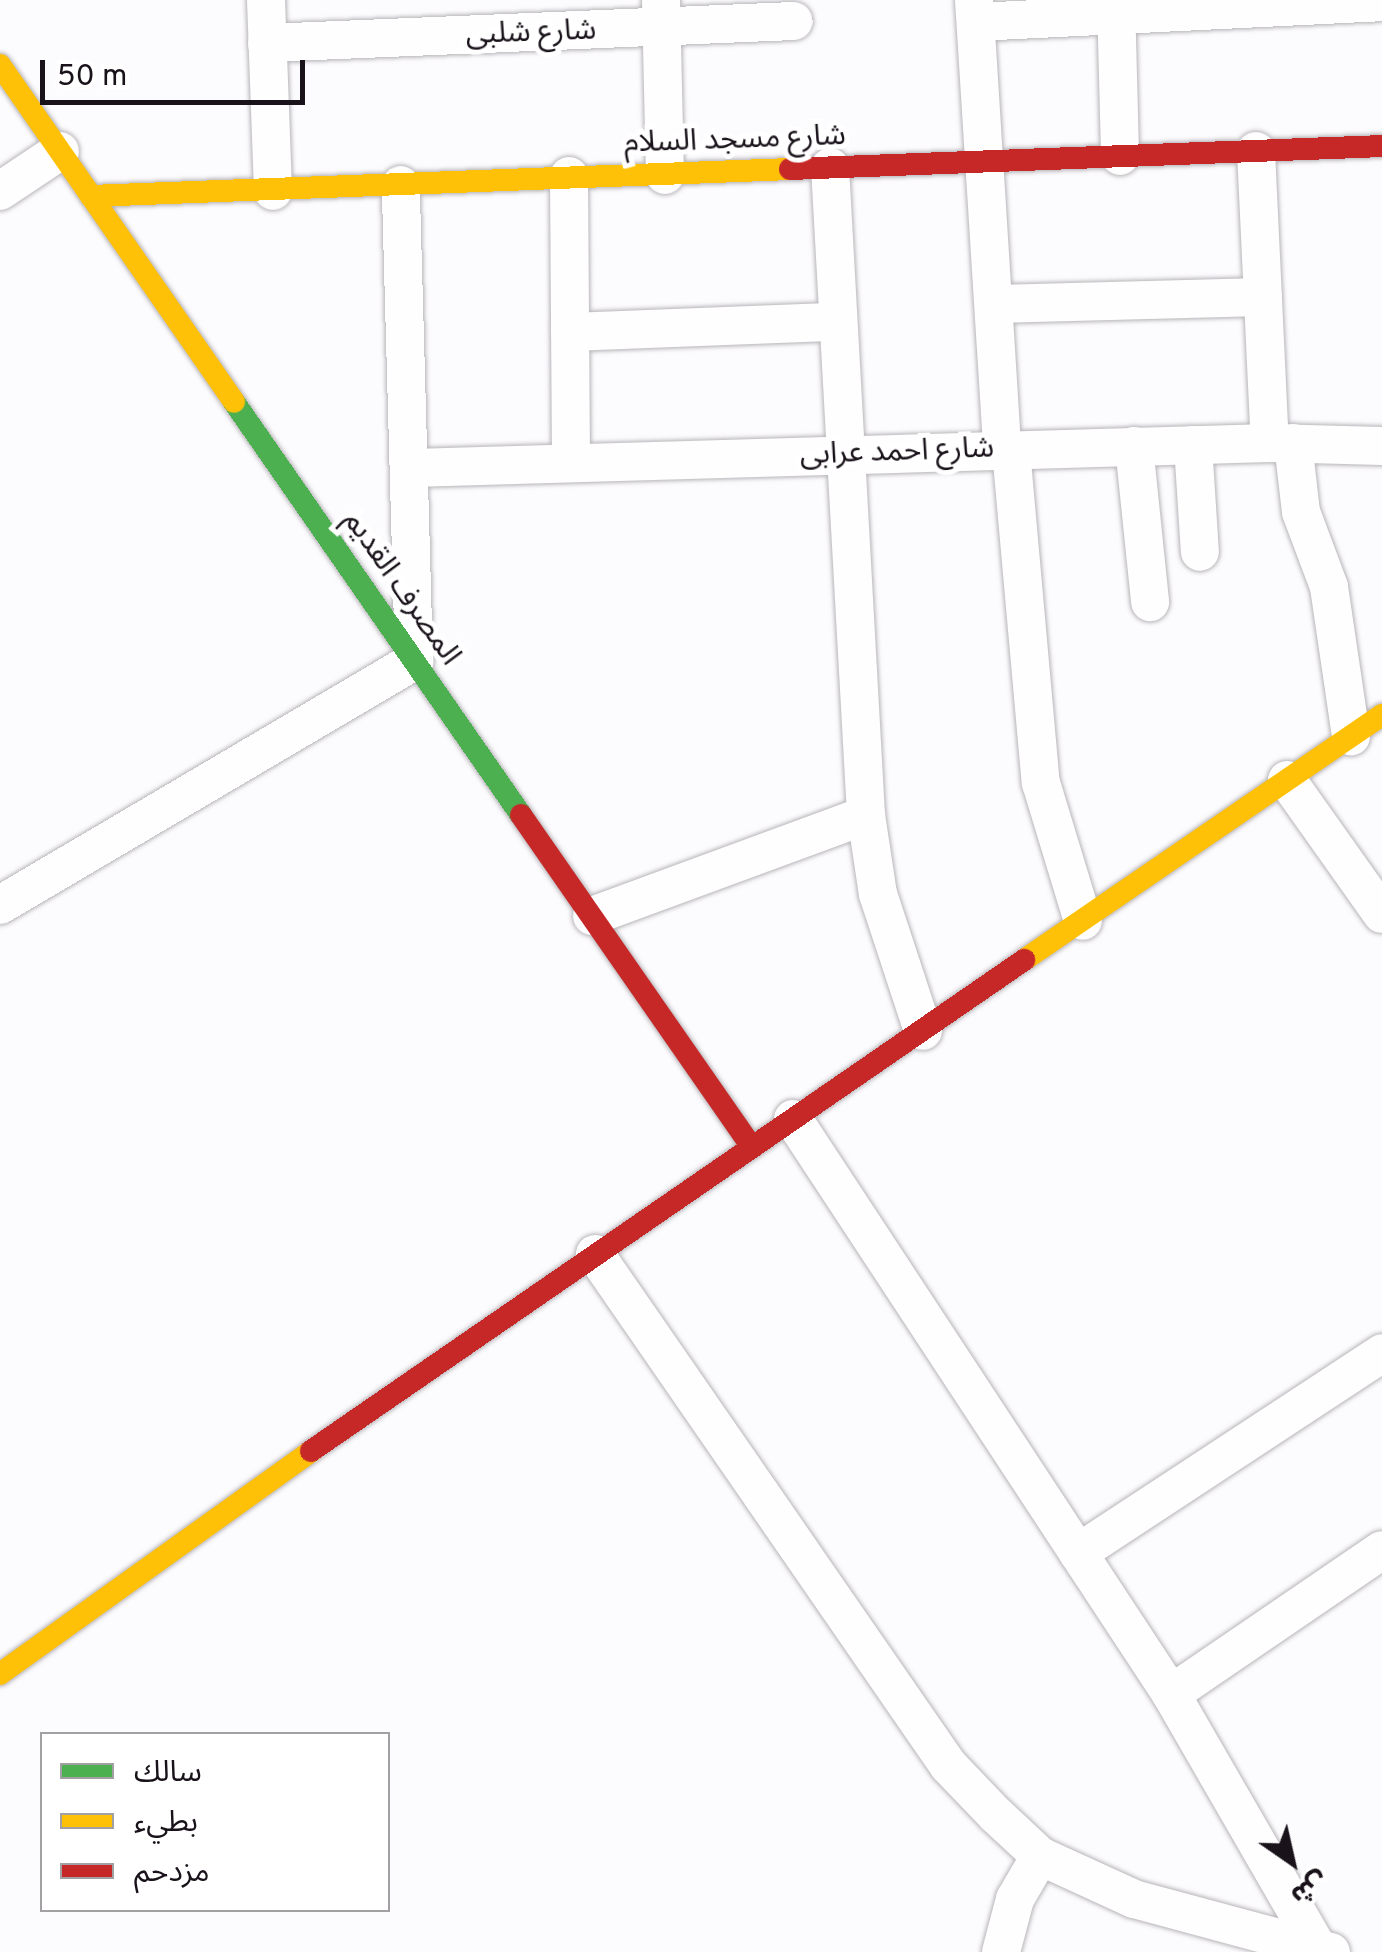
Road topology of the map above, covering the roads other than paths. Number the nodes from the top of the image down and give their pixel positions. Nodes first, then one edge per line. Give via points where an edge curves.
1 (266, 0) edge
2 (1382, 2) edge
3 (1117, 8) edge
4 (975, 11) edge
5 (661, 14) edge
6 (794, 22) dead end
7 (267, 44) junction
8 (0, 65) edge
9 (1382, 146) edge
10 (60, 151) junction
11 (1256, 151) junction
12 (1120, 156) junction
13 (986, 162) junction
14 (830, 167) junction
15 (665, 174) junction
16 (569, 176) junction
17 (401, 185) junction
18 (0, 191) edge
19 (274, 191) junction
20 (91, 196) junction
21 (1263, 297) junction
22 (994, 304) junction
23 (836, 322) junction
24 (570, 332) junction
25 (1281, 443) junction
26 (1193, 445) junction
27 (1134, 446) junction
28 (1382, 446) edge
29 (1007, 450) junction
30 (842, 455) junction
31 (571, 463) junction
32 (412, 468) junction
33 (1200, 552) dead end
34 (1150, 602) dead end
35 (414, 661) junction
36 (1382, 715) edge
37 (1351, 736) junction
38 (1287, 780) junction
39 (866, 815) junction
40 (0, 904) edge
41 (1382, 914) edge
42 (592, 916) junction
43 (1083, 921) junction
44 (923, 1030) junction
45 (793, 1119) junction
46 (752, 1147) junction
47 (594, 1254) junction
48 (1382, 1353) edge
49 (1382, 1550) edge
50 (1078, 1553) junction
51 (0, 1674) edge
52 (1171, 1694) junction
53 (1040, 1856) junction
54 (1325, 1950) edge
55 (1001, 1952) edge

1 - 7 street
2 - 3 street
3 - 4 street
3 - 12 street
4 - 13 street
5 - 6 street, شارع شلبى
5 - 7 street, شارع شلبى
5 - 15 street
7 - 19 street
8 - 10 street, المصرف القديم
9 - 11 street, شارع مسجد السلام
10 - 18 street
10 - 20 street, المصرف القديم
11 - 12 street, شارع مسجد السلام
11 - 21 street
12 - 13 street, شارع مسجد السلام
13 - 14 street, شارع مسجد السلام
13 - 22 street
14 - 15 street, شارع مسجد السلام
14 - 23 street
15 - 16 street, شارع مسجد السلام
16 - 17 street, شارع مسجد السلام
16 - 24 street
17 - 19 street, شارع مسجد السلام
17 - 32 street
19 - 20 street, شارع مسجد السلام
20 - 35 street, المصرف القديم
21 - 22 street
21 - 25 street
22 - 29 street
23 - 24 street
23 - 30 street
24 - 31 street
25 - 26 street, شارع احمد عرابى
25 - 28 street, شارع احمد عرابى
25 - 37 street via 1329,587
26 - 27 street, شارع احمد عرابى
26 - 33 street
27 - 29 street, شارع احمد عرابى
27 - 34 street
29 - 30 street, شارع احمد عرابى
29 - 43 street via 1041,783
30 - 31 street, شارع احمد عرابى
30 - 39 street
31 - 32 street, شارع احمد عرابى
32 - 35 street
35 - 40 street
35 - 42 street, المصرف القديم
36 - 37 street
37 - 38 street
38 - 41 street
38 - 43 street
39 - 42 street
39 - 44 street via 878,894
42 - 46 street, المصرف القديم
43 - 44 street
44 - 45 street
45 - 46 street
45 - 50 street
46 - 47 street
47 - 51 street
47 - 53 street via 948,1765
48 - 50 street
49 - 52 street
50 - 52 street
52 - 54 street
53 - 54 street via 1134,1899
53 - 55 street via 1014,1899

